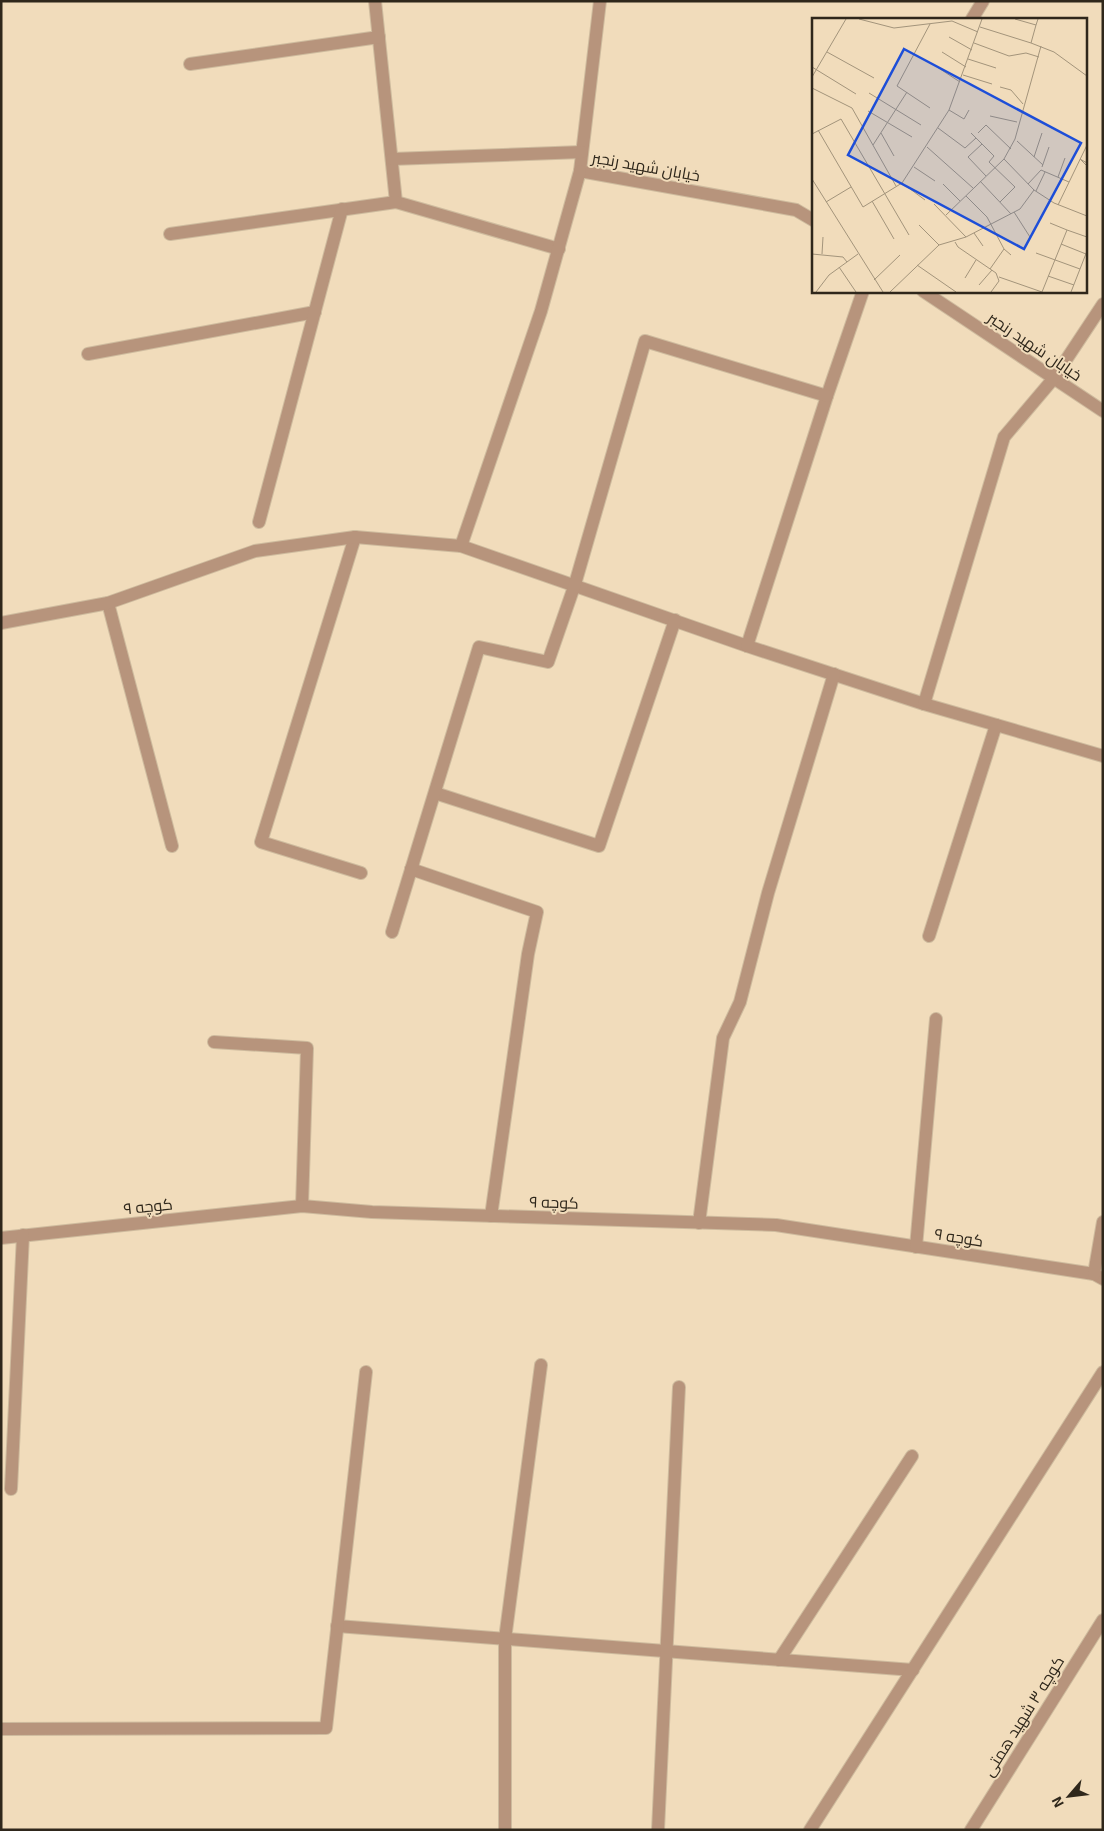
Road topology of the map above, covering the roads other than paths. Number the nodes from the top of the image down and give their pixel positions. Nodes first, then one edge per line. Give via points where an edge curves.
1 (375, 1) edge
2 (600, 1) edge
3 (983, 1) edge
4 (973, 18) edge
5 (379, 37) junction
6 (190, 64) dead end
7 (582, 152) junction
8 (392, 159) junction
9 (580, 171) junction
10 (396, 202) junction
11 (342, 209) junction
12 (812, 219) edge
13 (170, 234) dead end
14 (559, 249) junction
15 (863, 292) edge
16 (925, 292) edge
17 (1103, 304) edge
18 (315, 312) junction
19 (88, 354) dead end
20 (1054, 378) junction
21 (827, 396) junction
22 (1103, 411) edge
23 (259, 522) dead end
24 (354, 537) junction
25 (461, 546) junction
26 (575, 584) junction
27 (108, 603) junction
28 (675, 620) junction
29 (1, 623) edge
30 (747, 646) junction
31 (834, 674) junction
32 (924, 704) junction
33 (996, 725) junction
34 (1103, 756) edge
35 (435, 793) junction
36 (172, 846) dead end
37 (411, 869) junction
38 (361, 873) dead end
39 (392, 932) dead end
40 (929, 936) dead end
41 (936, 1019) dead end
42 (214, 1042) dead end
43 (302, 1206) junction
44 (491, 1216) junction
45 (1103, 1222) edge
46 (699, 1223) junction
47 (24, 1235) junction
48 (1, 1238) edge
49 (916, 1247) junction
50 (1098, 1277) edge
51 (541, 1365) dead end
52 (366, 1372) dead end
53 (1103, 1372) edge
54 (679, 1387) dead end
55 (912, 1456) dead end
56 (11, 1490) dead end
57 (1103, 1620) edge
58 (337, 1626) junction
59 (505, 1639) junction
60 (666, 1651) junction
61 (779, 1660) junction
62 (913, 1670) junction
63 (1, 1729) edge
64 (505, 1830) edge
65 (658, 1830) edge
66 (810, 1830) edge
67 (971, 1830) edge

1 - 5 street
2 - 7 street, خیابان شهید رنجبر
3 - 4 street
5 - 6 street
5 - 8 street
7 - 8 street
7 - 9 street, خیابان شهید رنجبر
8 - 10 street
9 - 12 street, خیابان شهید رنجبر via 796,210
9 - 14 street
10 - 11 street
10 - 14 street
11 - 13 street
11 - 18 street
14 - 25 street
15 - 21 street
16 - 20 street, خیابان شهید رنجبر
17 - 20 street
18 - 19 street
18 - 23 street
20 - 22 street, خیابان شهید رنجبر
20 - 32 street via 1004,437
21 - 26 street via 645,341
21 - 30 street
24 - 25 street
24 - 27 street via 255,551
24 - 38 street via 261,842
25 - 26 street
26 - 28 street
26 - 35 street via 548,662 479,647
27 - 29 street
27 - 36 street
28 - 30 street
28 - 35 street via 599,846
30 - 31 street
31 - 32 street
31 - 46 street via 768,893 740,1002 723,1038
32 - 33 street
33 - 34 street
33 - 40 street
35 - 37 street
37 - 39 street
37 - 44 street via 537,912 528,954
41 - 49 street
42 - 43 street via 307,1048
43 - 44 street, کوچه ۹
43 - 47 street, کوچه ۹
44 - 46 street, کوچه ۹
45 - 50 street
46 - 49 street, کوچه ۹ via 776,1226
47 - 48 street, کوچه ۹
47 - 56 street
49 - 50 street, کوچه ۹
51 - 59 street
52 - 58 street
53 - 62 street
54 - 60 street
55 - 61 street
57 - 67 street, کوچه ۳ شهید همتی
58 - 59 street
58 - 63 street via 326,1728
59 - 60 street
59 - 64 street
60 - 61 street
60 - 65 street
61 - 62 street
62 - 66 street

